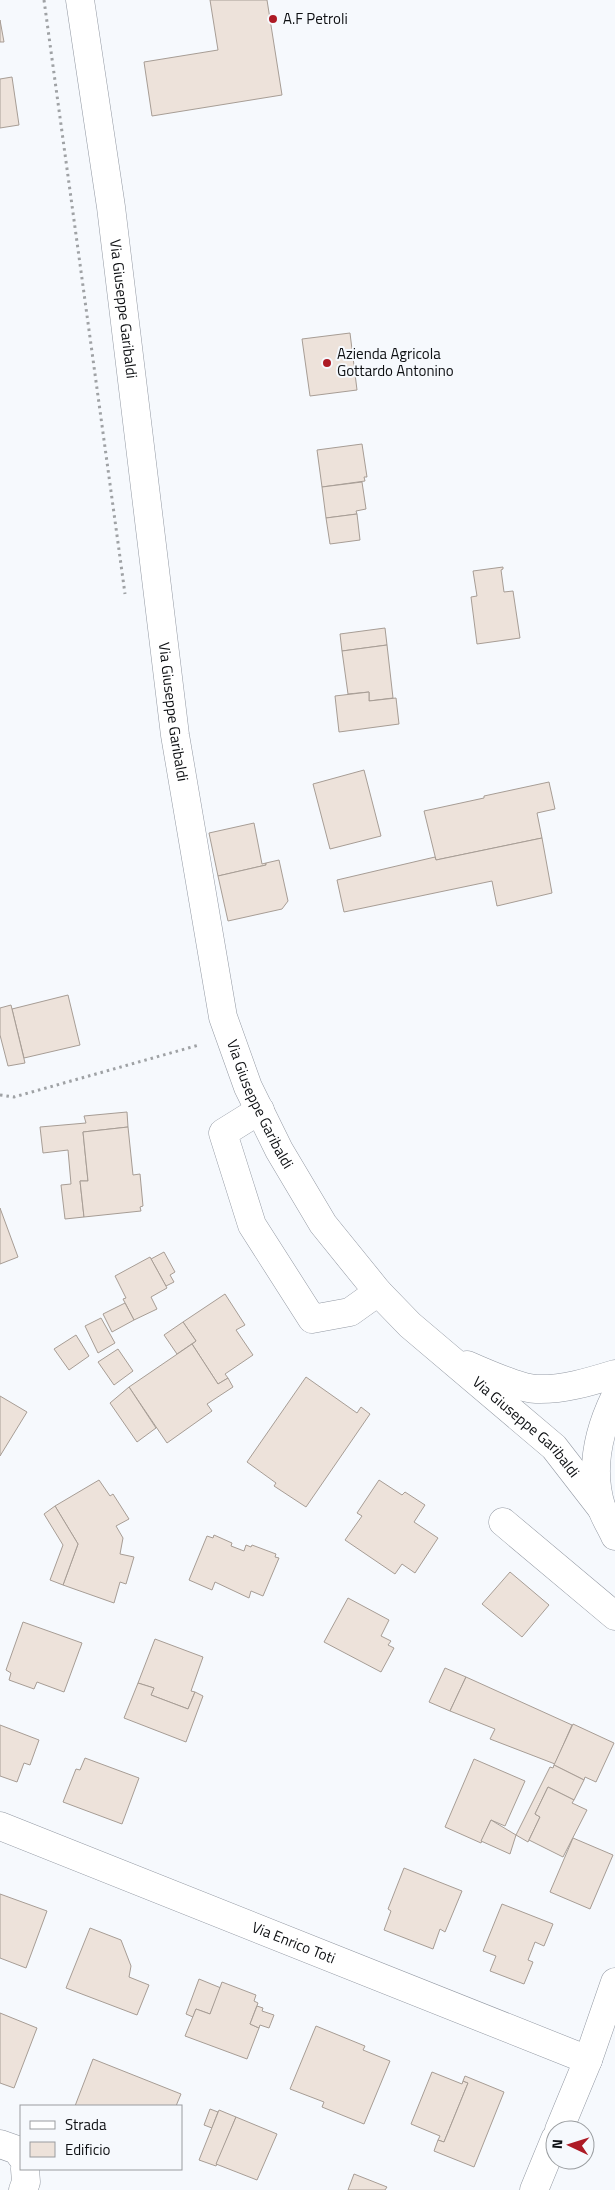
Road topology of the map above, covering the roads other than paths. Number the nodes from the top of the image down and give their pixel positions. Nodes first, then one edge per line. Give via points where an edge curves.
1 (80, 0) edge
2 (260, 1110) junction
3 (378, 1292) junction
4 (443, 1354) junction
5 (615, 1374) edge
6 (615, 1397) edge
7 (602, 1509) junction
8 (504, 1522) dead end
9 (615, 1536) edge
10 (615, 1616) edge
11 (0, 1826) edge
12 (615, 1982) edge
13 (588, 2060) junction
14 (563, 2120) edge
15 (0, 2144) edge
16 (20, 2154) edge
17 (545, 2163) edge
18 (25, 2170) edge
19 (22, 2190) edge
20 (534, 2190) edge

1 - 2 main road, Via Giuseppe Garibaldi via 111,207 177,744 223,1017 248,1087
2 - 3 main road, Via Giuseppe Garibaldi via 322,1224
2 - 3 main road via 223,1133 252,1224 312,1319 350,1312
3 - 4 main road, Via Giuseppe Garibaldi
4 - 5 main road, Via Giuseppe Garibaldi via 534,1389 578,1385
4 - 7 main road, Via Giuseppe Garibaldi via 554,1447
6 - 7 main road via 600,1433 596,1471
7 - 9 main road
8 - 10 main road
11 - 13 main road, Via Enrico Toti
12 - 13 main road
13 - 14 main road
15 - 16 main road via 17,2150
17 - 20 main road
18 - 19 main road via 26,2182

